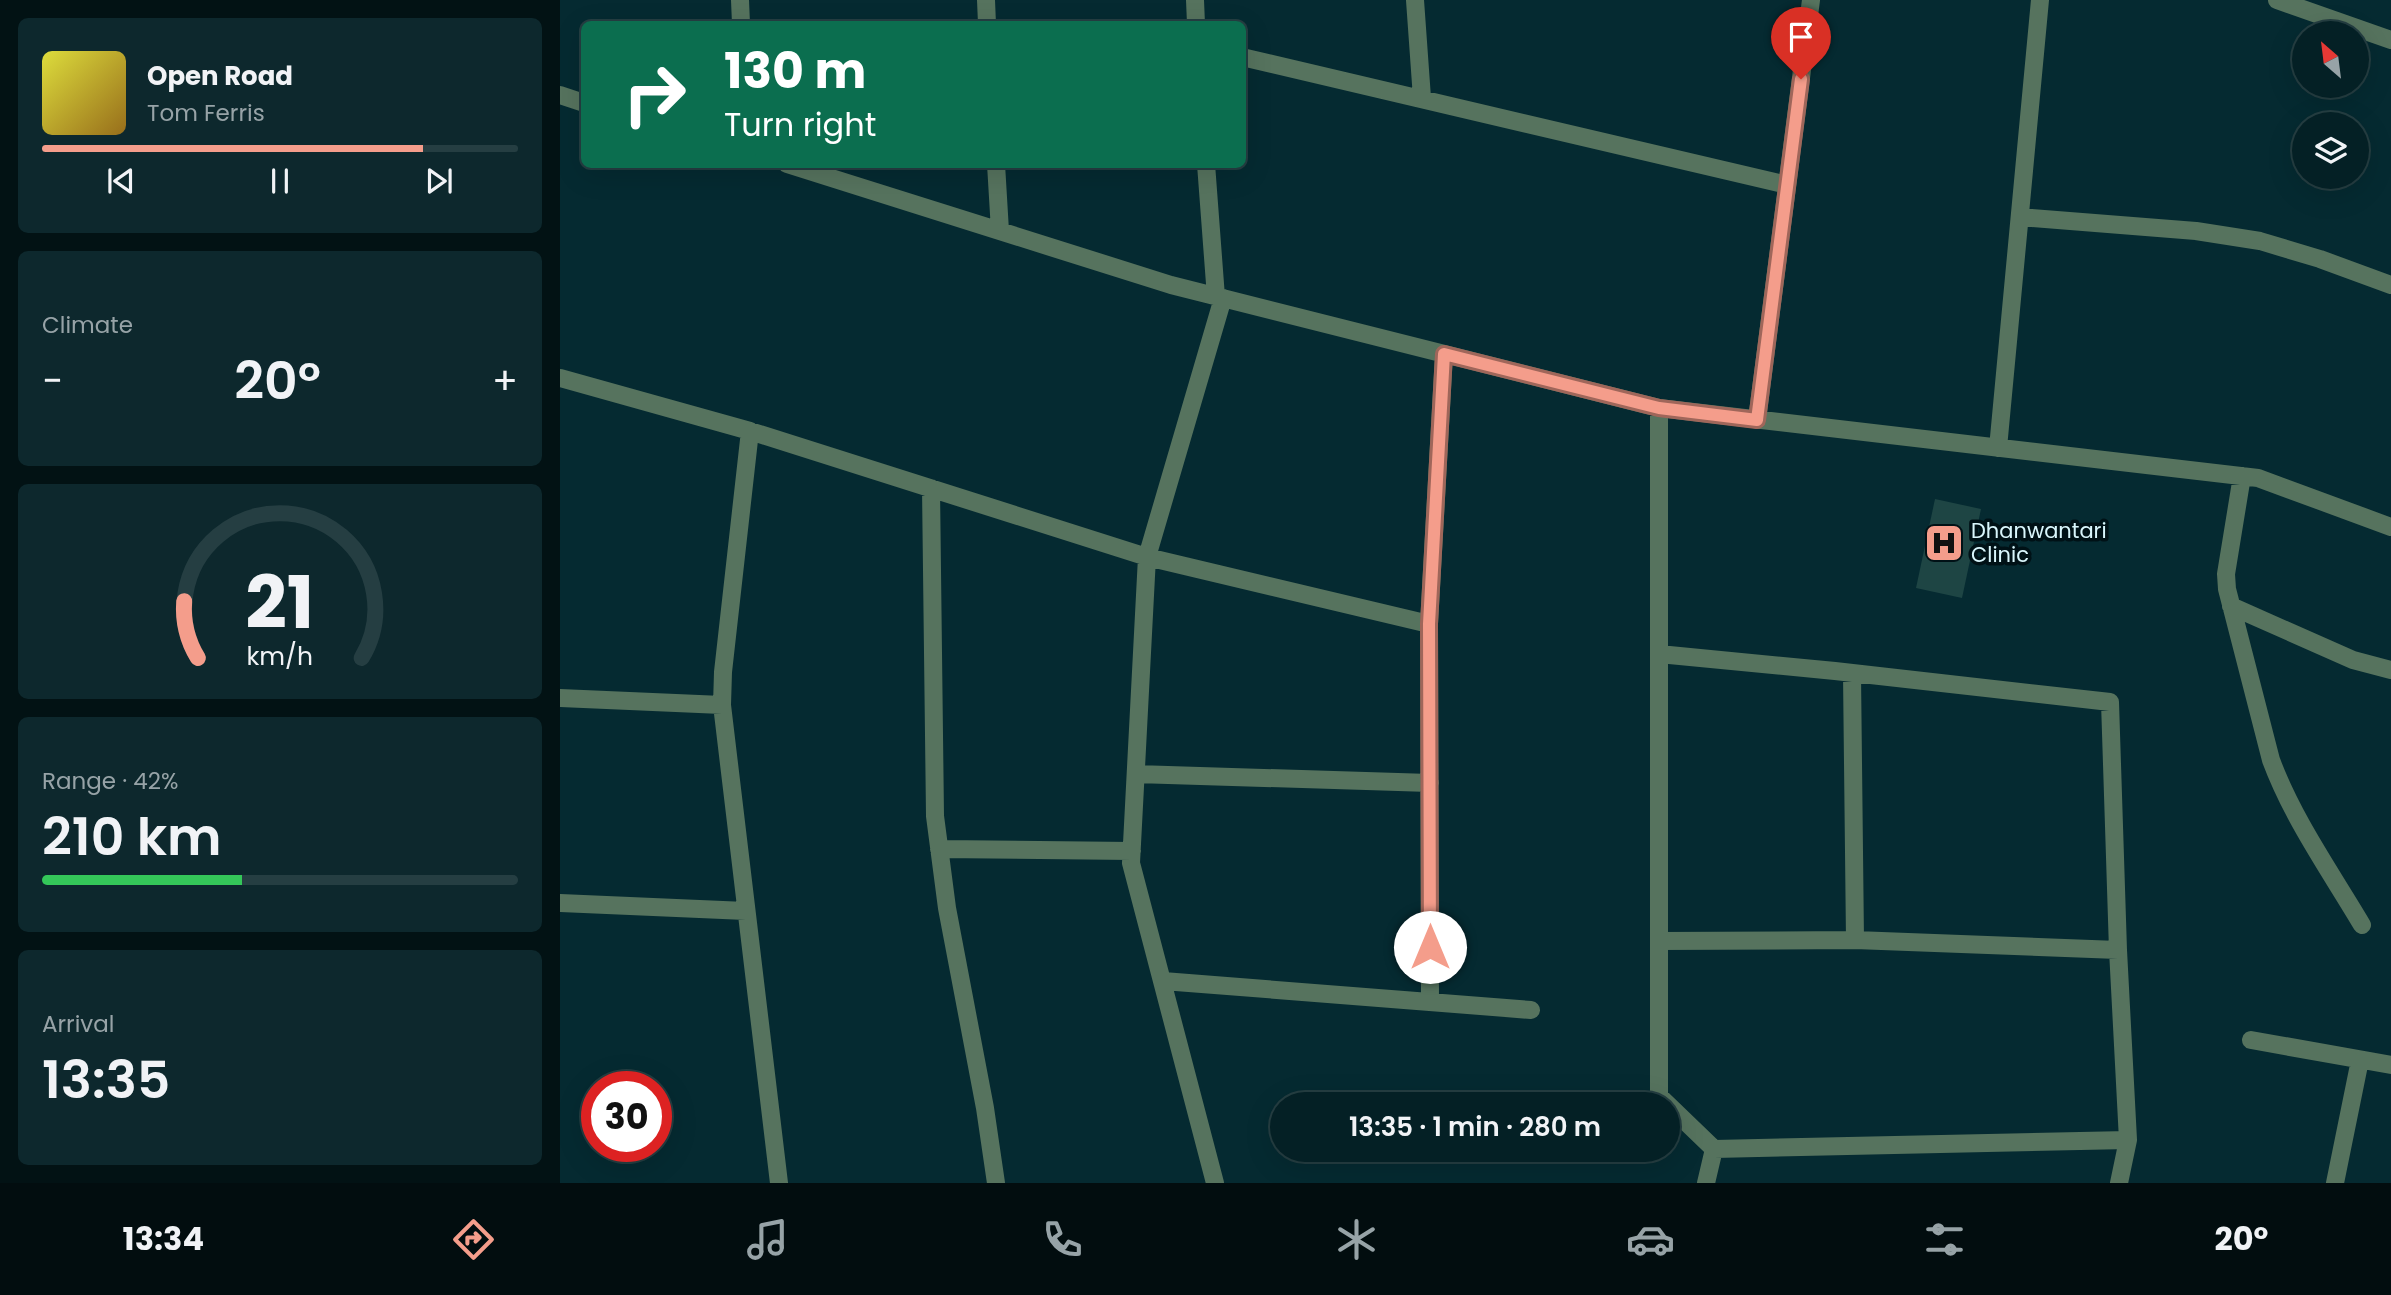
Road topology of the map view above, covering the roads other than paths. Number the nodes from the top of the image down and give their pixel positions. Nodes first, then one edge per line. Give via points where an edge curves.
1 (740, 0) edge
2 (986, 0) edge
3 (1195, 0) edge
4 (1415, 0) edge
5 (1811, 0) edge
6 (2040, 0) edge
7 (2277, 0) edge
8 (2310, 6) edge
9 (741, 21) edge
10 (987, 21) edge
11 (1196, 21) edge
12 (2391, 40) edge
13 (1246, 58) edge
14 (560, 95) edge
15 (1422, 98) junction
16 (581, 102) edge
17 (800, 168) edge
18 (996, 168) edge
19 (1206, 168) edge
20 (1787, 185) junction
21 (2020, 217) junction
22 (1000, 231) junction
23 (2391, 285) edge
24 (1219, 298) junction
25 (1444, 354) junction
26 (560, 377) edge
27 (1659, 408) junction
28 (1757, 420) junction
29 (750, 431) junction
30 (1998, 448) junction
31 (2242, 476) junction
32 (931, 488) junction
33 (2391, 527) edge
34 (1147, 557) junction
35 (2231, 606) junction
36 (1429, 624) junction
37 (1659, 654) junction
38 (2391, 670) edge
39 (1852, 674) junction
40 (560, 698) edge
41 (722, 705) junction
42 (1136, 774) junction
43 (1430, 783) junction
44 (939, 849) junction
45 (1132, 851) junction
46 (560, 903) edge
47 (746, 911) junction
48 (2362, 925) dead end
49 (1855, 940) junction
50 (1659, 941) junction
51 (2118, 950) junction
52 (1163, 981) junction
53 (1430, 1002) junction
54 (1531, 1010) dead end
55 (2251, 1040) dead end
56 (2360, 1060) junction
57 (2391, 1065) edge
58 (2128, 1140) junction
59 (1714, 1149) junction
60 (779, 1183) edge
61 (996, 1183) edge
62 (1215, 1183) edge
63 (1706, 1183) edge
64 (2119, 1183) edge
65 (2335, 1183) edge

1 - 9 street
2 - 10 street
3 - 11 street
4 - 15 street
5 - 20 street
6 - 21 street
7 - 8 street
8 - 12 street
13 - 15 street
14 - 16 street
15 - 20 street
17 - 22 street
18 - 22 street
19 - 24 street
20 - 28 street
21 - 23 street via 2196,231 2260,241
21 - 30 street
22 - 24 street
24 - 25 street
24 - 34 street
25 - 27 street
25 - 36 street
26 - 29 street
27 - 28 street
27 - 37 street
28 - 30 street
29 - 32 street
29 - 41 street
30 - 31 street
31 - 33 street
31 - 35 street via 2226,574
32 - 34 street
32 - 44 street via 932,737
34 - 36 street
34 - 42 street
35 - 38 street via 2342,656
35 - 48 street via 2281,787
36 - 43 street
37 - 39 street
37 - 50 street
39 - 49 street
39 - 51 street via 2110,702
40 - 41 street
41 - 47 street
42 - 43 street
42 - 45 street
43 - 53 street
44 - 45 street
44 - 61 street
45 - 52 street via 1131,863
46 - 47 street
47 - 60 street
49 - 50 street
49 - 51 street
50 - 59 street via 1659,1096
51 - 58 street
52 - 53 street
52 - 62 street
53 - 54 street
55 - 56 street
56 - 57 street
56 - 65 street
58 - 59 street
58 - 64 street
59 - 63 street

